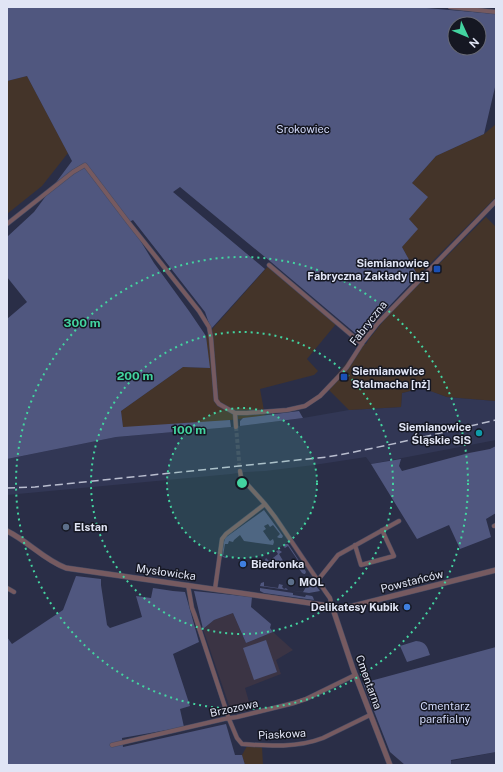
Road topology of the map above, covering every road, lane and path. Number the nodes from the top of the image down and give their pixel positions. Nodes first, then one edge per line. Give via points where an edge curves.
1 (450, 7) edge
2 (496, 12) edge
3 (496, 201) edge
4 (7, 224) edge
5 (269, 265) dead end
6 (362, 344) junction
7 (235, 413) junction
8 (236, 427) tunnel mouth
9 (240, 472) tunnel mouth
10 (265, 504) junction
11 (399, 521) dead end
12 (382, 530) junction
13 (7, 531) edge
14 (355, 545) junction
15 (496, 570) edge
16 (318, 580) junction
17 (188, 585) junction
18 (7, 588) edge
19 (215, 589) junction
20 (14, 592) dead end
21 (332, 606) junction
22 (355, 675) junction
23 (370, 715) junction
24 (229, 719) junction
25 (112, 745) dead end
26 (390, 765) edge

1 - 2 street
3 - 6 street, Fabryczna via 392,307
4 - 7 street via 85,165 209,327 216,400
5 - 6 street
6 - 7 street, Fabryczna via 330,387 305,406 287,410
7 - 8 street
9 - 10 street via 246,483
10 - 16 street
10 - 19 street via 222,538
11 - 12 street
12 - 14 street
12 - 14 street via 394,556 361,565
13 - 17 street, Mysłowicka via 66,568
14 - 16 street via 338,555
15 - 21 street, Powstańców via 348,607
16 - 21 street via 330,598
17 - 19 street, Mysłowicka
17 - 24 street via 192,608
18 - 20 street
19 - 21 street, Mysłowicka
21 - 22 street, Cmentarna
22 - 23 street, Cmentarna
22 - 24 street, Brzozowa via 306,699
23 - 24 street, Piaskowa via 323,738 306,743 273,746 242,744 236,738
23 - 26 street, Cmentarna
24 - 25 street, Brzozowa

